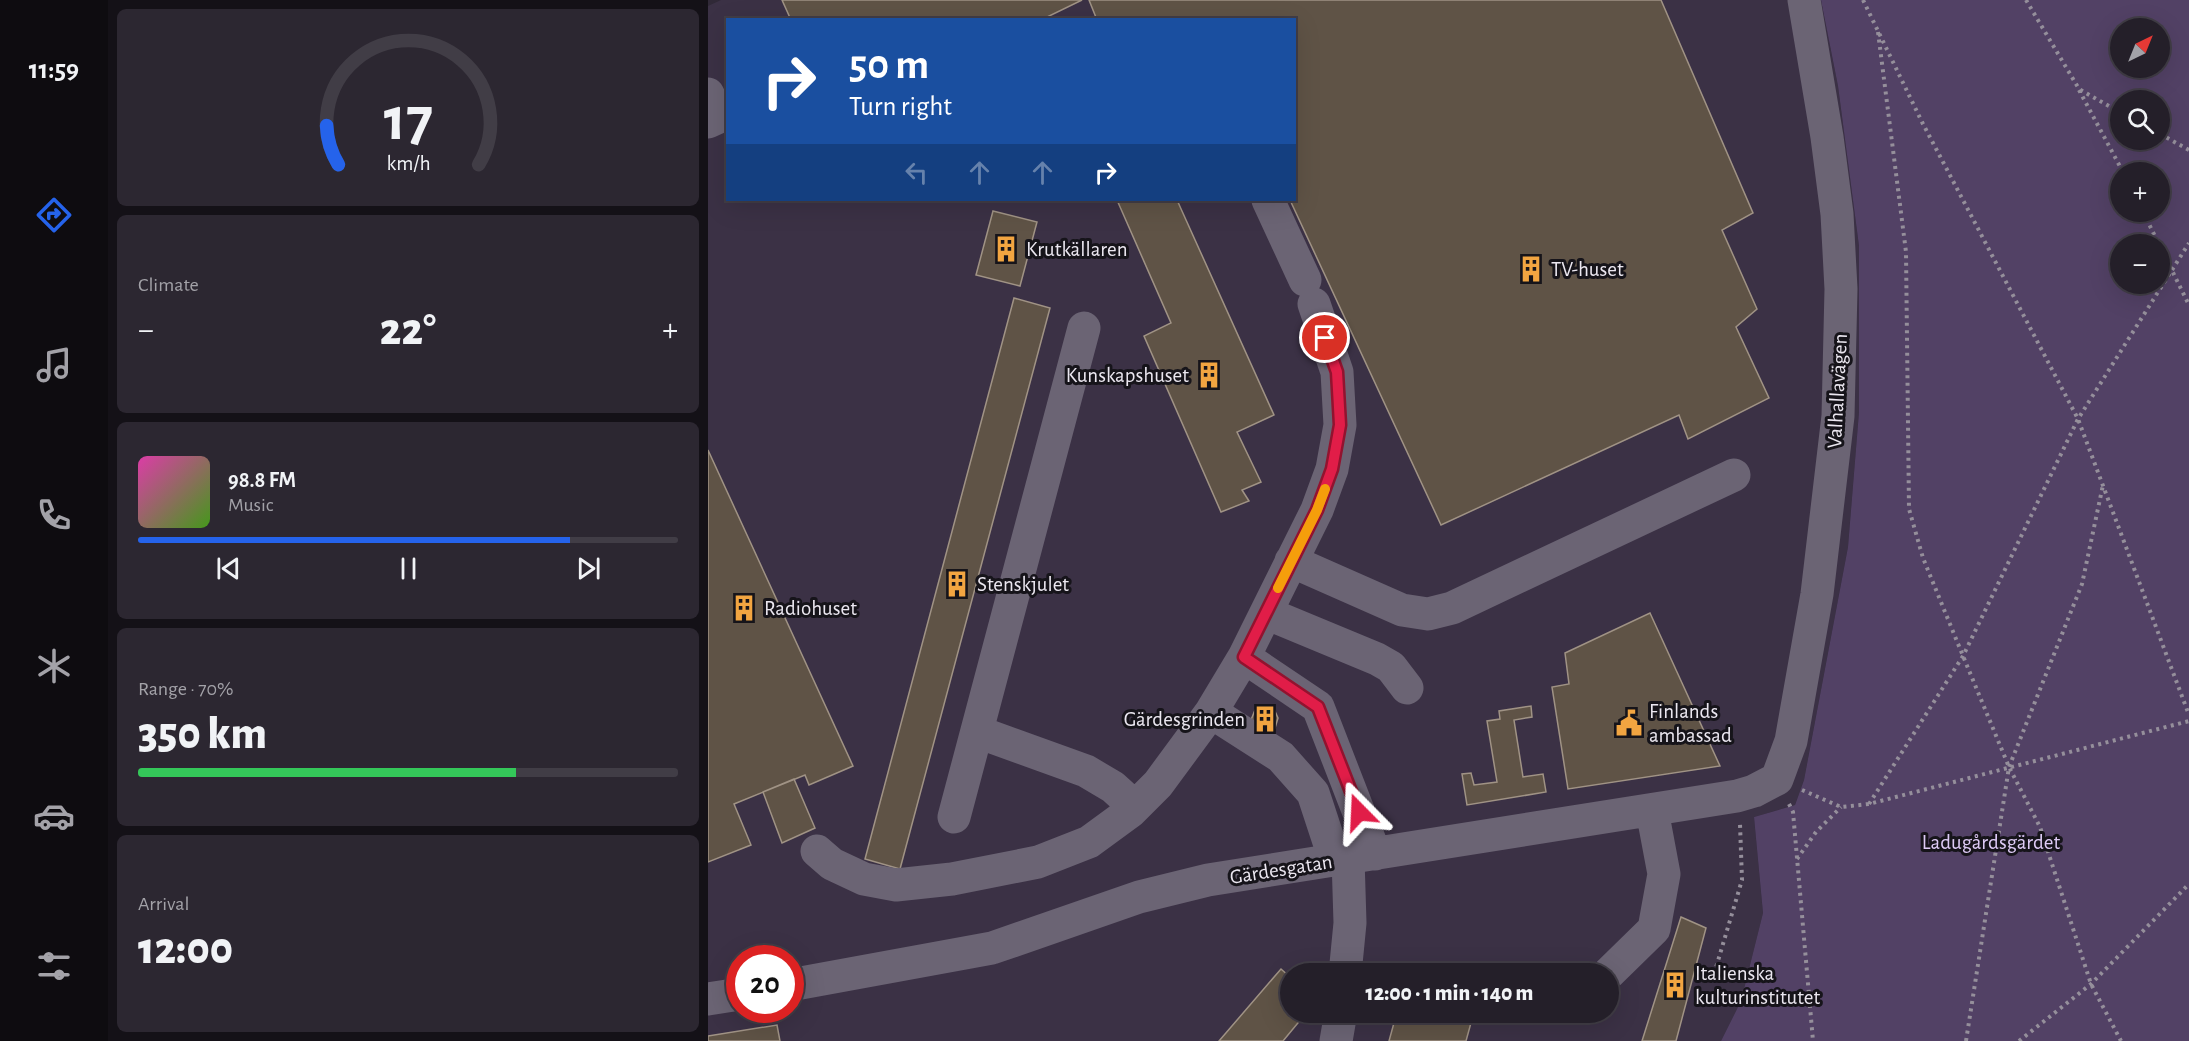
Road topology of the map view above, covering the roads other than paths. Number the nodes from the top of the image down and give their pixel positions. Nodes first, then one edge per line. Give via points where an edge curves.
1 (1804, 0) edge
2 (708, 94) edge
3 (708, 122) edge
4 (1268, 201) edge
5 (1084, 328) dead end
6 (1734, 475) dead end
7 (1291, 561) junction
8 (1266, 613) junction
9 (1244, 657) junction
10 (1407, 688) dead end
11 (1211, 712) junction
12 (978, 732) junction
13 (1777, 779) joint
14 (1135, 807) junction
15 (1652, 810) junction
16 (954, 817) dead end
17 (818, 851) dead end
18 (1353, 858) junction
19 (1346, 963) edge
20 (1619, 964) edge
21 (804, 982) edge
22 (726, 996) edge
23 (708, 999) edge
24 (1339, 1023) edge
25 (1336, 1041) edge

1 - 13 street, Valhallavägen via 1837,214 1841,289 1838,416 1815,606 1791,741
2 - 3 street via 718,117
4 - 7 street via 1309,292 1337,372 1340,425 1332,469
5 - 12 street
6 - 7 street via 1452,608 1428,614 1402,610
7 - 8 street
8 - 9 street
8 - 10 street via 1377,658 1391,667
9 - 11 street
9 - 18 street via 1318,707
11 - 14 street via 1158,784
11 - 18 street via 1281,757 1313,793
12 - 14 street via 1086,771 1113,787
12 - 16 street
13 - 15 street, Gärdesgatan via 1737,796
14 - 17 street via 1089,842 1038,861 952,879 896,885 864,879 832,864
15 - 18 street, Gärdesgatan
15 - 20 street via 1665,874 1654,929
18 - 19 street
18 - 21 street, Gärdesgatan via 1208,880 1139,897 992,948
22 - 23 street
24 - 25 street

